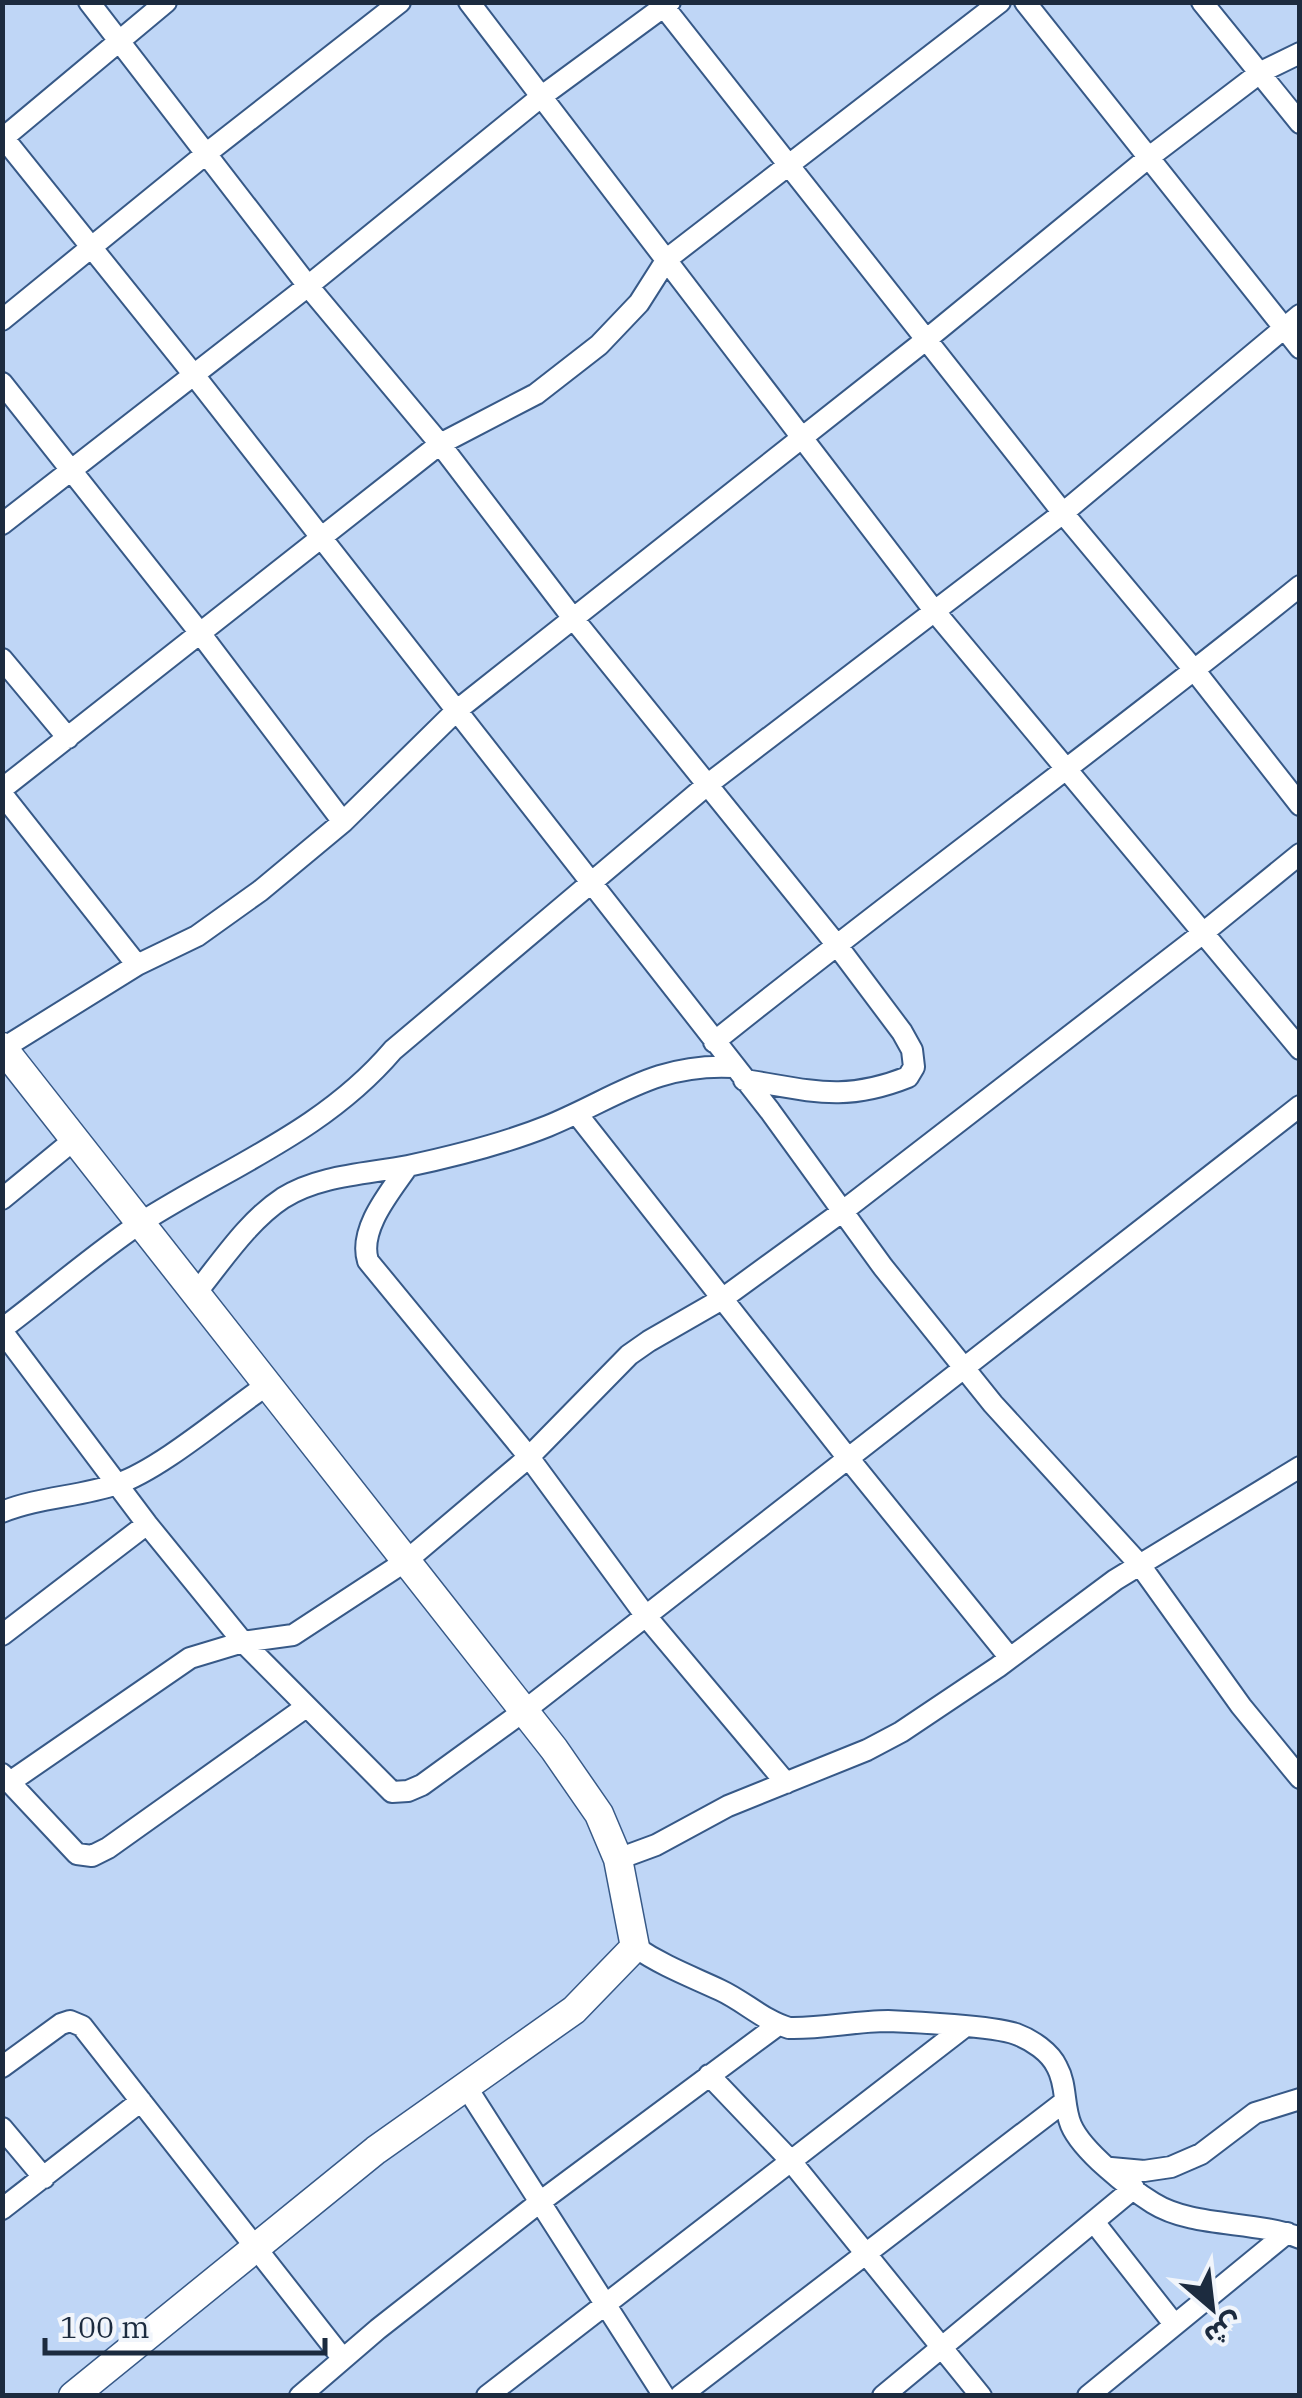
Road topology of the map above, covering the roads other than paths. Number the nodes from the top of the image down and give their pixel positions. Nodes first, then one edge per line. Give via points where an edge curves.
1 (89, 2) edge
2 (166, 2) edge
3 (400, 2) edge
4 (470, 2) edge
5 (1000, 2) edge
6 (1025, 2) edge
7 (1202, 2) edge
8 (667, 5) edge
9 (120, 40) junction
10 (1300, 52) edge
11 (1261, 72) junction
12 (542, 96) junction
13 (1300, 122) edge
14 (3, 138) edge
15 (207, 153) junction
16 (1148, 158) junction
17 (790, 165) junction
18 (90, 247) junction
19 (667, 259) junction
20 (308, 286) junction
21 (2, 320) edge
22 (1292, 322) edge
23 (927, 338) junction
24 (1300, 348) edge
25 (194, 374) junction
26 (2, 384) edge
27 (800, 440) junction
28 (440, 444) junction
29 (71, 472) junction
30 (1063, 512) junction
31 (2, 524) edge
32 (320, 536) junction
33 (1300, 586) edge
34 (936, 613) junction
35 (572, 618) junction
36 (200, 633) junction
37 (2, 659) edge
38 (1195, 671) junction
39 (456, 711) junction
40 (68, 738) junction
41 (1068, 770) junction
42 (707, 785) junction
43 (2, 791) edge
44 (1300, 805) edge
45 (343, 822) junction
46 (1300, 854) edge
47 (590, 883) junction
48 (1203, 933) junction
49 (836, 944) junction
50 (137, 965) junction
51 (714, 1042) junction
52 (3, 1048) edge
53 (1300, 1049) edge
54 (739, 1073) junction
55 (1300, 1106) edge
56 (577, 1114) junction
57 (75, 1139) junction
58 (408, 1166) junction
59 (2, 1199) edge
60 (843, 1211) junction
61 (141, 1223) junction
62 (196, 1293) junction
63 (722, 1300) junction
64 (5, 1340) edge
65 (963, 1366) junction
66 (266, 1385) junction
67 (529, 1457) junction
68 (847, 1457) junction
69 (1300, 1467) edge
70 (117, 1484) junction
71 (2, 1512) edge
72 (148, 1524) junction
73 (406, 1561) junction
74 (1140, 1566) junction
75 (645, 1615) junction
76 (2, 1635) edge
77 (243, 1642) junction
78 (1010, 1658) junction
79 (306, 1706) junction
80 (524, 1711) junction
81 (1292, 1752) edge
82 (6, 1778) edge
83 (1300, 1778) edge
84 (786, 1782) junction
85 (618, 1859) junction
86 (635, 1948) junction
87 (778, 2024) junction
88 (963, 2028) junction
89 (2, 2066) edge
90 (709, 2075) junction
91 (467, 2088) junction
92 (1300, 2099) edge
93 (140, 2101) junction
94 (1064, 2102) junction
95 (2, 2128) edge
96 (790, 2160) junction
97 (1109, 2167) junction
98 (44, 2178) junction
99 (1134, 2188) junction
100 (540, 2202) junction
101 (2, 2209) edge
102 (1094, 2222) junction
103 (1293, 2236) edge
104 (257, 2247) junction
105 (864, 2253) junction
106 (604, 2302) junction
107 (1174, 2324) junction
108 (942, 2349) junction
109 (343, 2359) junction
110 (309, 2392) edge
111 (74, 2396) edge
112 (487, 2396) edge
113 (664, 2396) edge
114 (680, 2396) edge
115 (883, 2396) edge
116 (981, 2396) edge
117 (1088, 2396) edge

1 - 9 street
2 - 9 street
3 - 15 street
4 - 12 street
5 - 17 street
6 - 16 street
7 - 11 street
8 - 12 street
8 - 17 street
9 - 14 street
9 - 15 street
10 - 11 street
11 - 13 street
11 - 16 street
12 - 19 street
12 - 20 street
14 - 18 street
15 - 18 street
15 - 20 street
16 - 22 street
16 - 23 street
17 - 19 street
17 - 23 street
18 - 21 street
18 - 25 street
19 - 27 street
19 - 28 street via 640,303 598,345 536,394
20 - 25 street
20 - 28 street
22 - 24 street
22 - 30 street
23 - 27 street
23 - 30 street
25 - 29 street
25 - 32 street
26 - 29 street
27 - 34 street
27 - 35 street
28 - 32 street
28 - 35 street
29 - 31 street
29 - 36 street
30 - 34 street
30 - 38 street
32 - 36 street
32 - 39 street
33 - 38 street
34 - 41 street
34 - 42 street
35 - 39 street
35 - 42 street
36 - 40 street
36 - 45 street
37 - 40 street
38 - 41 street
38 - 44 street
39 - 45 street
39 - 47 street
40 - 43 street
41 - 48 street
41 - 49 street
42 - 47 street
42 - 49 street
43 - 50 street
45 - 50 street via 197,936
46 - 48 street
47 - 51 street
47 - 61 street via 393,1050 354,1092 300,1132
48 - 53 street
48 - 60 street
49 - 51 street
49 - 54 street via 907,1042 914,1067 908,1076 834,1094
50 - 52 street
51 - 54 street
52 - 57 street
54 - 56 street via 701,1065 674,1070
54 - 60 street
55 - 65 street
56 - 58 street
56 - 63 street
57 - 59 street
57 - 61 street
58 - 62 street via 326,1180 287,1196 265,1212
58 - 67 street via 367,1238 368,1261
60 - 63 street
60 - 65 street
61 - 62 street
61 - 64 street
62 - 66 street
63 - 67 street via 629,1356
63 - 68 street
64 - 70 street
65 - 68 street
65 - 74 street
66 - 70 street
66 - 73 street
67 - 73 street
67 - 75 street
68 - 75 street
68 - 78 street
69 - 74 street
70 - 71 street
70 - 72 street
72 - 76 street
72 - 77 street
73 - 77 street via 293,1634
73 - 80 street
74 - 78 street
74 - 81 street via 1241,1706
75 - 80 street
75 - 84 street
77 - 79 street
77 - 82 street via 190,1658
78 - 84 street via 901,1732
79 - 80 street via 392,1792 422,1785
79 - 82 street via 92,1856 78,1854
80 - 85 street via 599,1814
81 - 83 street
84 - 85 street
85 - 86 street
86 - 87 street
86 - 91 street via 574,2010
87 - 88 street via 889,2021
87 - 90 street
88 - 94 street via 1014,2033 1038,2046 1056,2062
88 - 96 street
89 - 93 street via 70,2022 82,2026
90 - 96 street
90 - 100 street
91 - 100 street
91 - 104 street via 376,2150
92 - 97 street via 1255,2113 1172,2167
93 - 98 street
93 - 104 street
94 - 97 street via 1071,2127
94 - 105 street
95 - 98 street
96 - 105 street
96 - 106 street
97 - 99 street
98 - 101 street
99 - 102 street
99 - 103 street via 1182,2214
100 - 106 street
100 - 109 street
102 - 107 street
102 - 108 street
103 - 107 street
104 - 109 street
104 - 111 street
105 - 108 street
105 - 114 street
106 - 112 street
106 - 113 street
107 - 117 street
108 - 115 street
108 - 116 street
109 - 110 street

